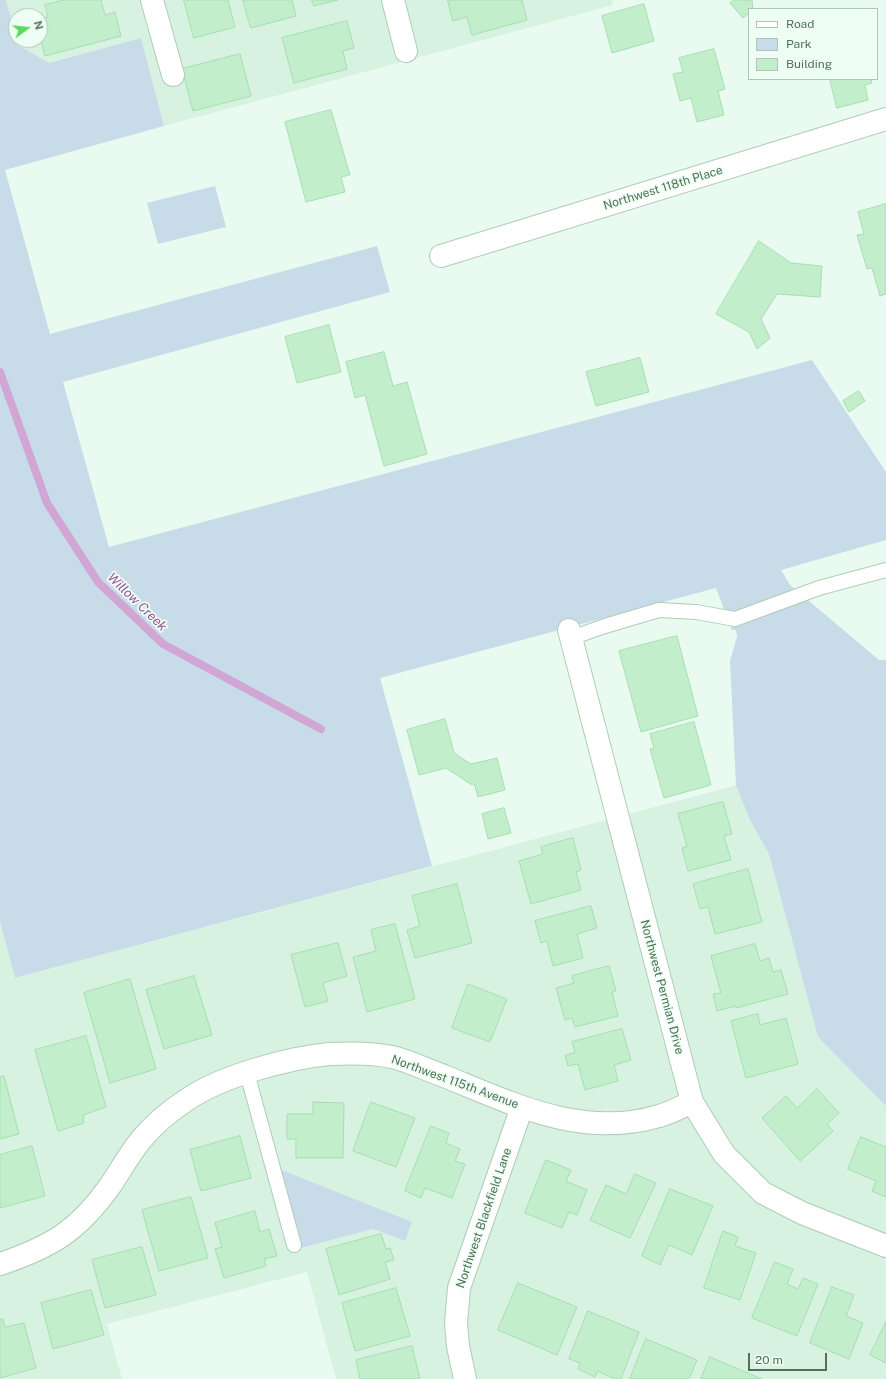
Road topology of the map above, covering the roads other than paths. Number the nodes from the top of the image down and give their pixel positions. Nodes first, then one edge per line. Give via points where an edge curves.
1 (152, 0) edge
2 (393, 0) edge
3 (406, 51) dead end
4 (173, 75) dead end
5 (886, 120) edge
6 (441, 256) dead end
7 (886, 570) edge
8 (570, 634) joint
9 (247, 1073) junction
10 (692, 1102) junction
11 (522, 1107) junction
12 (294, 1245) dead end
13 (886, 1246) edge
14 (0, 1264) edge
15 (465, 1379) edge

1 - 4 street
2 - 3 street
5 - 6 street, Northwest 118th Place
7 - 8 lane via 820,588 735,619 696,612 659,610
8 - 10 street, Northwest Permian Drive
9 - 11 street, Northwest 115th Avenue via 331,1054 392,1057
9 - 12 lane
9 - 14 street, Northwest 115th Avenue via 205,1089 165,1117 141,1140 95,1206 60,1238 20,1258
10 - 11 street, Northwest 115th Avenue via 661,1116 614,1123 564,1119
10 - 13 street, Northwest Permian Drive via 724,1154 763,1192 802,1213
11 - 15 street, Northwest Blackfield Lane via 459,1288 456,1324

